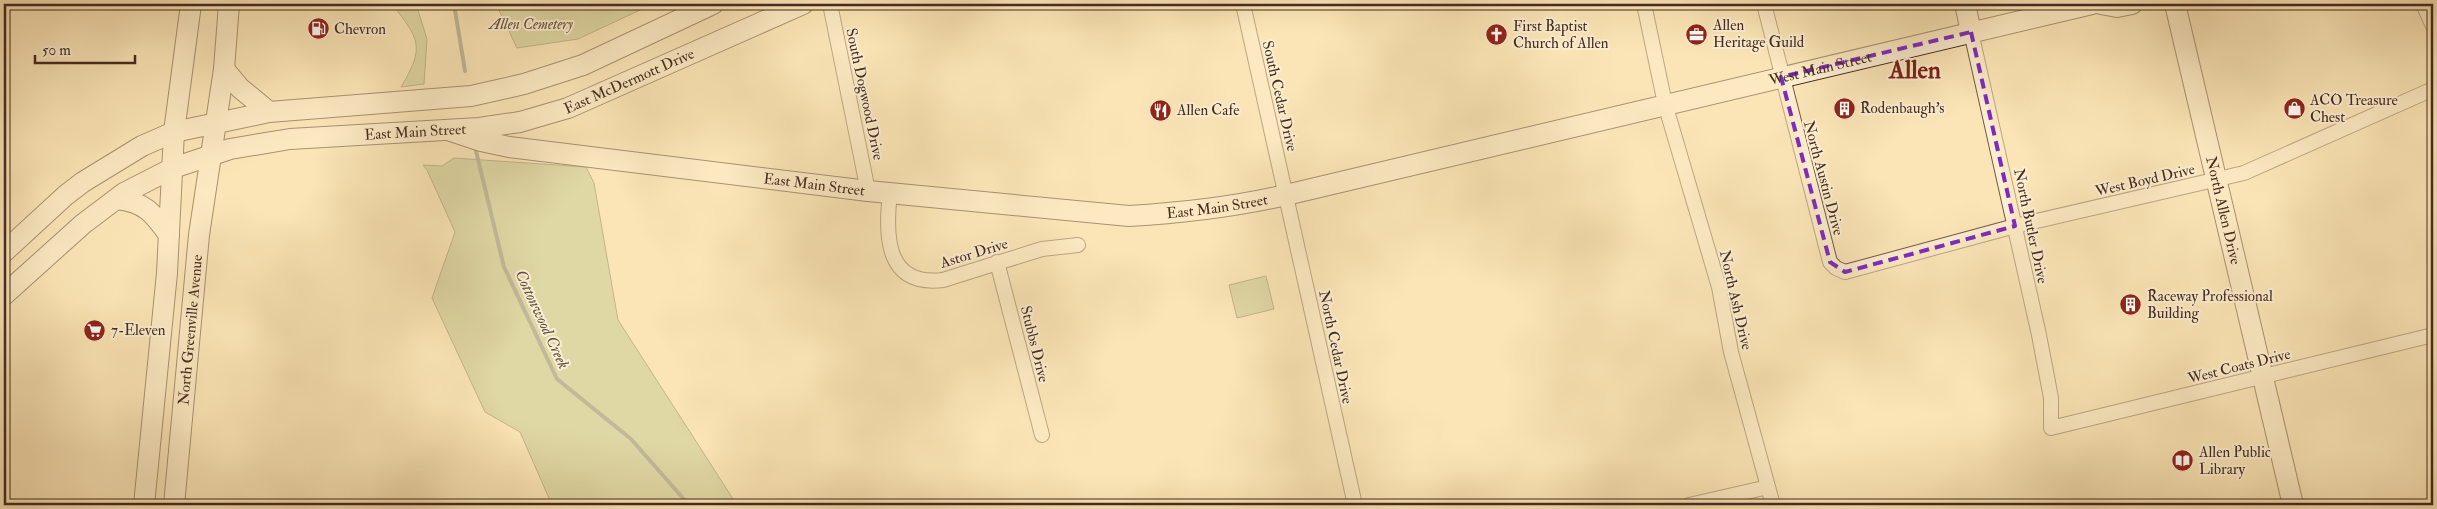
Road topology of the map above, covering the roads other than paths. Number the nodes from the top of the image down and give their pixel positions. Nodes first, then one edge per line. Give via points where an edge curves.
1 (191, 4) edge
2 (229, 4) edge
3 (713, 4) edge
4 (803, 4) edge
5 (830, 4) edge
6 (1243, 4) edge
7 (1644, 4) edge
8 (1764, 4) edge
9 (1965, 4) edge
10 (2092, 4) edge
11 (2101, 4) edge
12 (2132, 4) edge
13 (2175, 4) edge
14 (2423, 4) edge
15 (2433, 26) edge
16 (1971, 32) junction
17 (224, 69) junction
18 (1781, 77) junction
19 (2433, 89) edge
20 (1665, 104) junction
21 (269, 112) junction
22 (216, 122) junction
23 (448, 130) junction
24 (174, 132) junction
25 (212, 154) junction
26 (172, 168) junction
27 (2216, 180) junction
28 (868, 191) junction
29 (890, 193) junction
30 (1286, 195) junction
31 (117, 199) junction
32 (2015, 226) junction
33 (169, 235) junction
34 (1078, 245) dead end
35 (4, 252) edge
36 (997, 262) junction
37 (1853, 271) joint
38 (4, 295) edge
39 (2433, 335) edge
40 (2262, 377) junction
41 (2051, 428) joint
42 (1042, 434) dead end
43 (1768, 487) junction
44 (144, 505) edge
45 (174, 505) edge
46 (1355, 505) edge
47 (1690, 505) edge
48 (1773, 505) edge
49 (2293, 505) edge

1 - 24 main road, North Greenville Avenue
2 - 17 main road, North Greenville Avenue
3 - 21 main road, East Main Street via 583,65 524,84 471,96
4 - 23 main road, East McDermott Drive via 564,110 520,122
5 - 28 street, South Dogwood Drive
6 - 30 street, South Cedar Drive
7 - 20 street, North Ash Drive
8 - 18 street, North Austin Drive
9 - 16 main road
10 - 16 main road, West Main Street
11 - 12 main road via 2117,7
13 - 27 main road, North Allen Drive
14 - 15 street
16 - 18 main road, West Main Street
16 - 32 street, North Butler Drive
17 - 21 main road via 240,88
17 - 22 main road, North Greenville Avenue
18 - 20 main road, West Main Street
18 - 37 street, North Austin Drive via 1830,262 1845,272
19 - 27 street, West Boyd Drive via 2244,173
20 - 30 main road, East Main Street
20 - 43 street, North Ash Drive via 1719,287 1731,352
21 - 22 main road, East Main Street
22 - 24 main road, East Main Street
22 - 25 main road, North Greenville Avenue
23 - 25 main road, East Main Street via 290,139
23 - 28 main road, East Main Street via 509,147
24 - 26 main road, North Greenville Avenue
24 - 35 main road, East Main Street via 142,146 83,182
25 - 26 main road, East Main Street
25 - 45 main road, North Greenville Avenue via 199,235
26 - 31 main road, East Main Street
26 - 33 main road, North Greenville Avenue
27 - 32 street, West Boyd Drive
27 - 40 main road, North Allen Drive
28 - 29 main road, East Main Street
29 - 30 main road, East Main Street via 1129,216 1206,209
29 - 36 street, Astor Drive via 886,225 893,256 901,269 929,282
30 - 46 street, North Cedar Drive
31 - 33 main road via 144,206
31 - 38 main road, East Main Street via 83,224
32 - 37 street, West Boyd Drive
32 - 41 street, North Butler Drive via 2051,398
33 - 44 main road, North Greenville Avenue
34 - 36 street, Astor Drive via 1042,249
36 - 42 street, Stubbs Drive
39 - 40 street, West Coats Drive
40 - 41 street, West Coats Drive
40 - 49 main road, North Allen Drive
43 - 47 street
43 - 48 street, North Ash Drive

